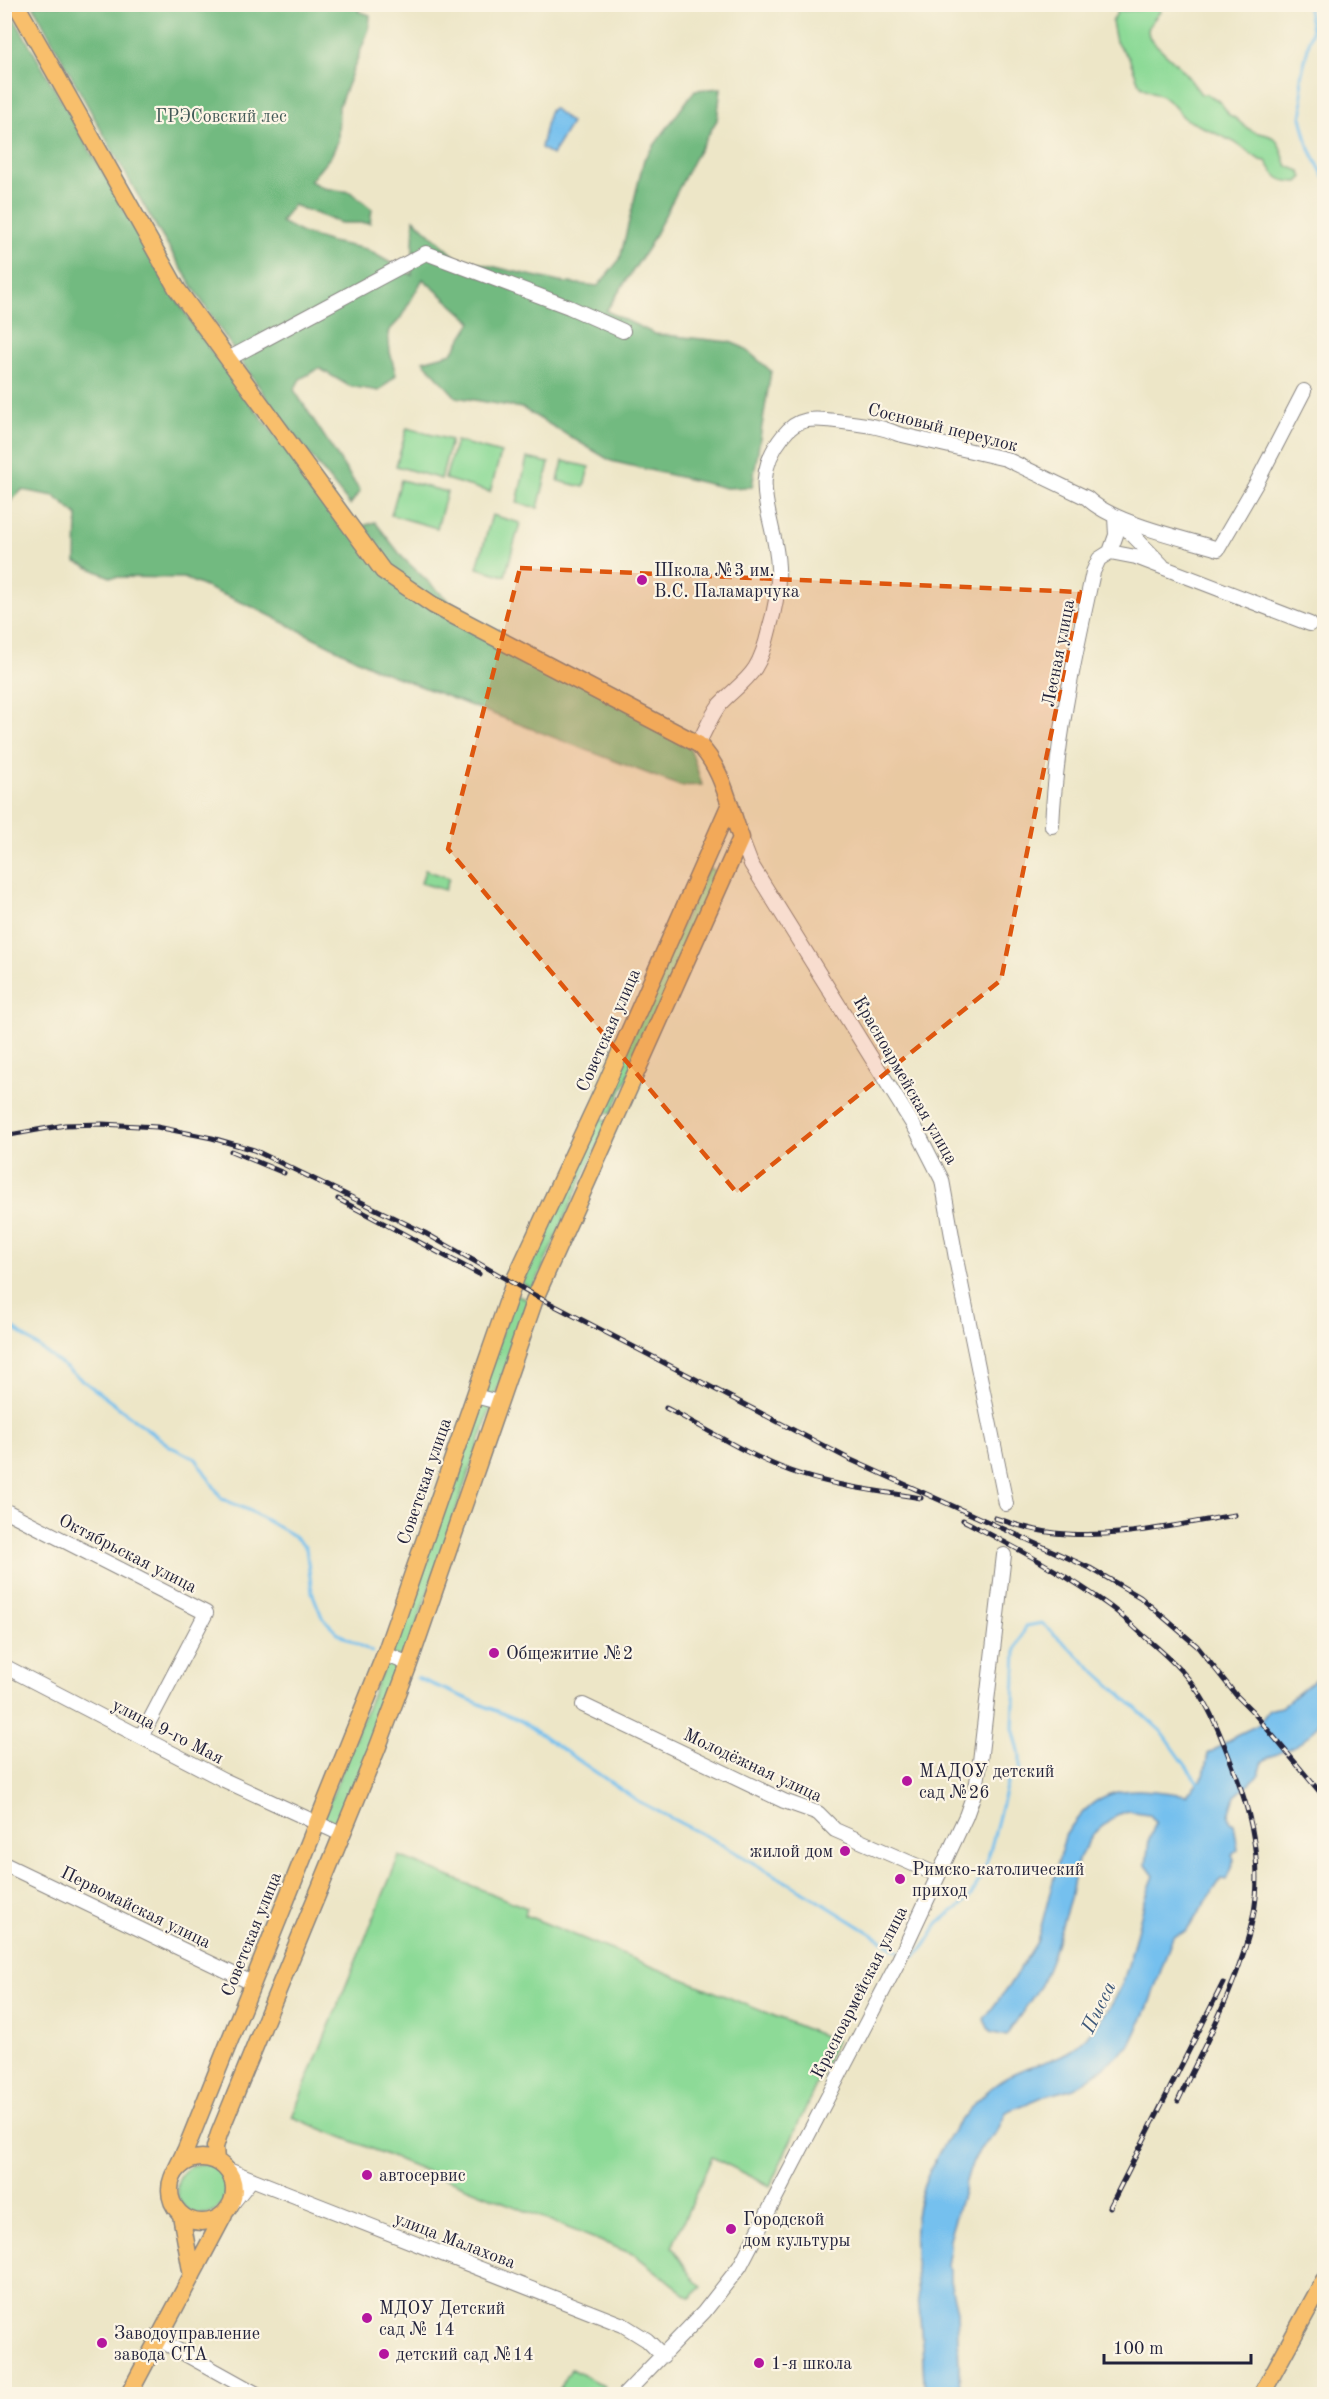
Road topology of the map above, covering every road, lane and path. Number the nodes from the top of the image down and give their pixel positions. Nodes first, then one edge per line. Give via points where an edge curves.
1 (16, 4) edge
2 (623, 332) dead end
3 (228, 359) junction
4 (1304, 391) dead end
5 (1115, 517) junction
6 (1110, 552) junction
7 (1165, 568) junction
8 (1310, 624) dead end
9 (698, 744) junction
10 (729, 806) junction
11 (1052, 826) dead end
12 (741, 838) junction
13 (475, 1396) junction
14 (498, 1402) junction
15 (1006, 1504) dead end
16 (4, 1510) edge
17 (1004, 1555) dead end
18 (385, 1654) junction
19 (409, 1664) junction
20 (4, 1666) edge
21 (583, 1705) dead end
22 (141, 1737) junction
23 (318, 1823) junction
24 (343, 1835) junction
25 (4, 1864) edge
26 (939, 1875) junction
27 (252, 1983) junction
28 (221, 2165) junction
29 (173, 2176) junction
30 (252, 2179) junction
31 (227, 2210) junction
32 (181, 2215) junction
33 (192, 2276) junction
34 (1324, 2280) edge
35 (158, 2339) junction
36 (663, 2356) junction
37 (129, 2394) edge
38 (257, 2394) edge
39 (625, 2394) edge
40 (1262, 2394) edge

1 - 3 main road via 177,290
2 - 3 street via 569,306 426,253
3 - 9 main road via 383,571 433,605
4 - 5 street, Сосновый переулок via 1218,549
5 - 6 street via 1116,535
5 - 7 street
5 - 9 street, Сосновый переулок via 1087,498 996,456 887,429 822,419 799,421 788,429 769,459 764,488 778,565 770,628 755,668 720,705
6 - 7 street
6 - 11 street, Лесная улица via 1099,559 1093,572 1066,699
7 - 8 street
9 - 10 main road, Красноармейская улица via 713,763
10 - 12 main road, Красноармейская улица
10 - 13 main road, Советская улица via 516,1277
12 - 14 main road via 536,1296
12 - 15 street, Красноармейская улица via 751,864 917,1131 942,1180
13 - 14 street
13 - 18 main road, Советская улица
14 - 19 main road
16 - 22 street, Октябрьская улица via 206,1613
17 - 26 street, Красноармейская улица via 976,1788
18 - 19 street
18 - 23 main road, Советская улица
19 - 24 main road
20 - 22 street, улица 9-го Мая
21 - 26 street, Молодёжная улица via 784,1801 818,1813 835,1830
22 - 23 street, улица 9-го Мая
23 - 24 street, улица 9-го Мая
23 - 27 main road, Советская улица
24 - 28 main road via 219,2134 215,2147
25 - 27 street, Первомайская улица
26 - 36 street, Красноармейская улица via 740,2266
27 - 29 main road, Советская улица
28 - 29 main road via 204,2158 187,2161
28 - 30 street, улица Малахова
28 - 31 main road via 232,2176 235,2188
29 - 32 main road, Советская улица via 170,2194
30 - 31 street
30 - 36 street, улица Малахова via 623,2325
31 - 32 main road via 216,2220 205,2223
31 - 33 main road
32 - 33 main road, Советская улица
33 - 35 main road
34 - 40 main road
35 - 37 main road
35 - 38 street
36 - 39 street, Красноармейская улица

